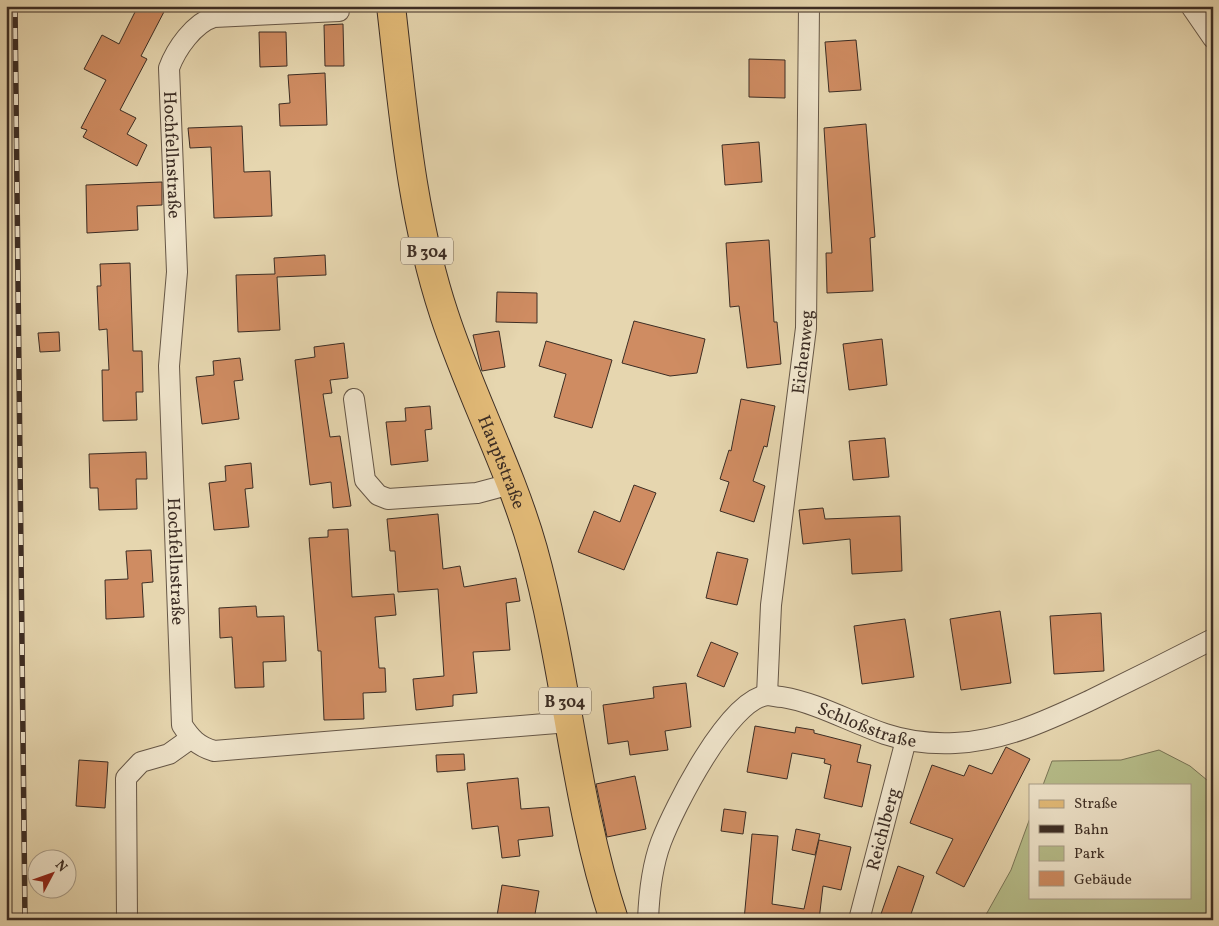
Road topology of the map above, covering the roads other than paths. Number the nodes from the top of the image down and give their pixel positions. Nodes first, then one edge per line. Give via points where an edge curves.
1 (391, 6) edge
2 (809, 6) edge
3 (1191, 6) edge
4 (339, 10) dead end
5 (214, 12) edge
6 (1213, 38) edge
7 (354, 399) dead end
8 (511, 484) junction
9 (1213, 639) edge
10 (767, 695) junction
11 (569, 722) junction
12 (190, 739) junction
13 (906, 740) junction
14 (127, 920) edge
15 (614, 920) edge
16 (648, 920) edge
17 (859, 920) edge

1 - 8 main road, Hauptstraße / B 304 via 412,182 429,264 460,363
2 - 10 street, Eichenweg via 806,328 771,605
3 - 6 street
4 - 5 street, Hochfellnstraße
5 - 12 street, Hochfellnstraße via 175,51 169,68 177,272 169,366 181,708 182,725
7 - 8 street via 365,480 378,495 388,499 477,493
8 - 11 main road, Hauptstraße / B 304 via 538,567
9 - 13 street, Schloßstraße via 1049,720 1000,737 955,744
10 - 13 street, Schloßstraße via 804,700
10 - 16 street via 740,711 713,741 694,776 661,842 649,895
11 - 12 street via 214,751
11 - 15 main road, Hauptstraße / B 304 via 597,868
12 - 14 street via 169,754 141,762 126,778
13 - 17 street, Reichlberg

